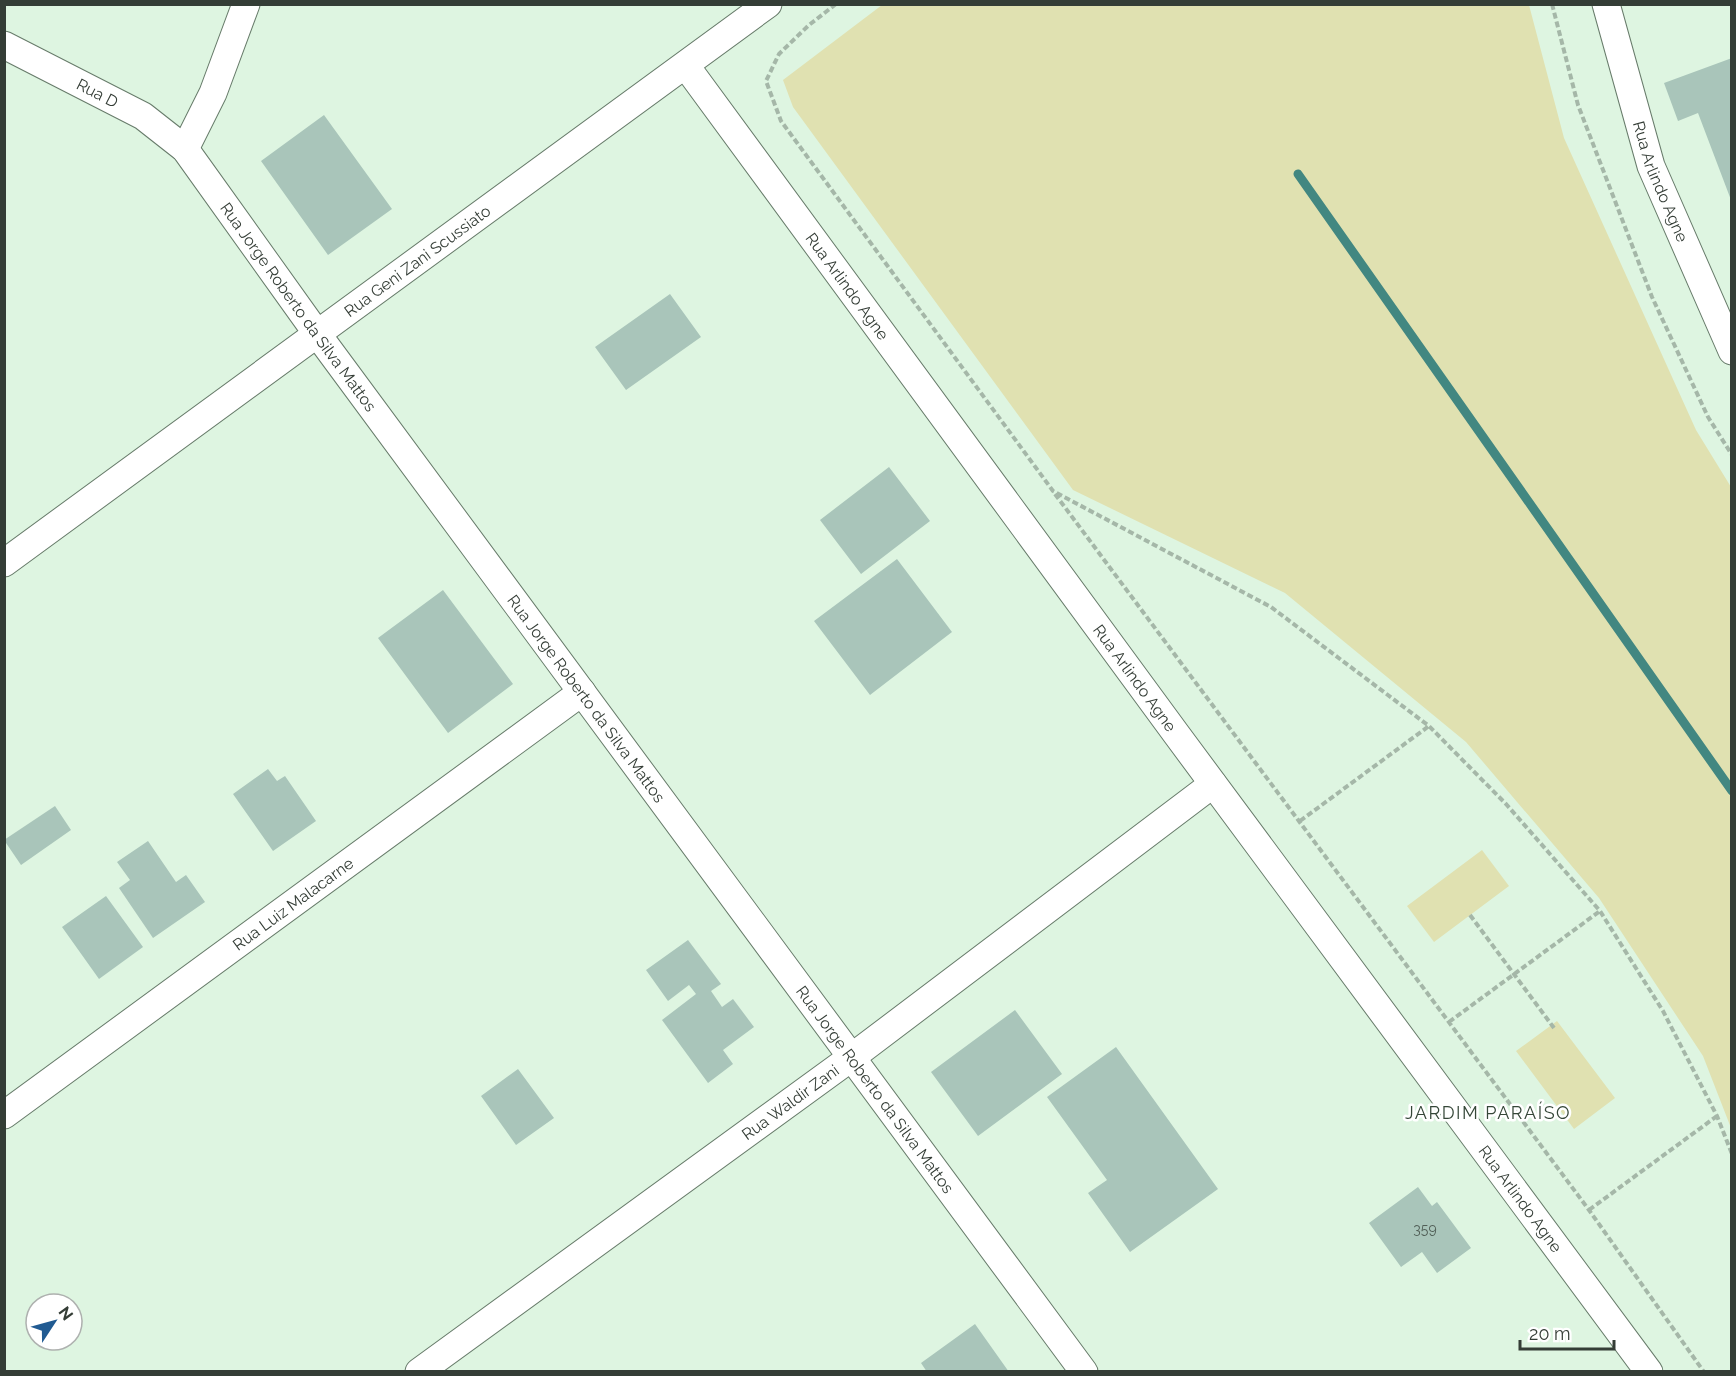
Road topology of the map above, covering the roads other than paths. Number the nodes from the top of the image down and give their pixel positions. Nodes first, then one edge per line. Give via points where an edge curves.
1 (246, 4) edge
2 (768, 4) edge
3 (1606, 4) edge
4 (4, 45) edge
5 (686, 66) junction
6 (185, 149) junction
7 (318, 335) junction
8 (1731, 351) edge
9 (4, 563) edge
10 (582, 692) junction
11 (1213, 784) junction
12 (852, 1057) junction
13 (4, 1114) edge
14 (419, 1371) edge
15 (1084, 1371) edge
16 (1649, 1371) edge

1 - 6 street via 213,93
2 - 5 street
3 - 8 street, Rua Arlindo Agne via 1651,166
4 - 6 street, Rua D via 142,117
5 - 7 street, Rua Geni Zani Scussiato
5 - 11 street, Rua Arlindo Agne
6 - 7 street, Rua Jorge Roberto da Silva Mattos
7 - 9 street, Rua Geni Zani Scussiato
7 - 10 street, Rua Jorge Roberto da Silva Mattos
10 - 12 street, Rua Jorge Roberto da Silva Mattos
10 - 13 street, Rua Luiz Malacarne
11 - 12 street, Rua Waldir Zani
11 - 16 street, Rua Arlindo Agne
12 - 14 street, Rua Waldir Zani
12 - 15 street, Rua Jorge Roberto da Silva Mattos

